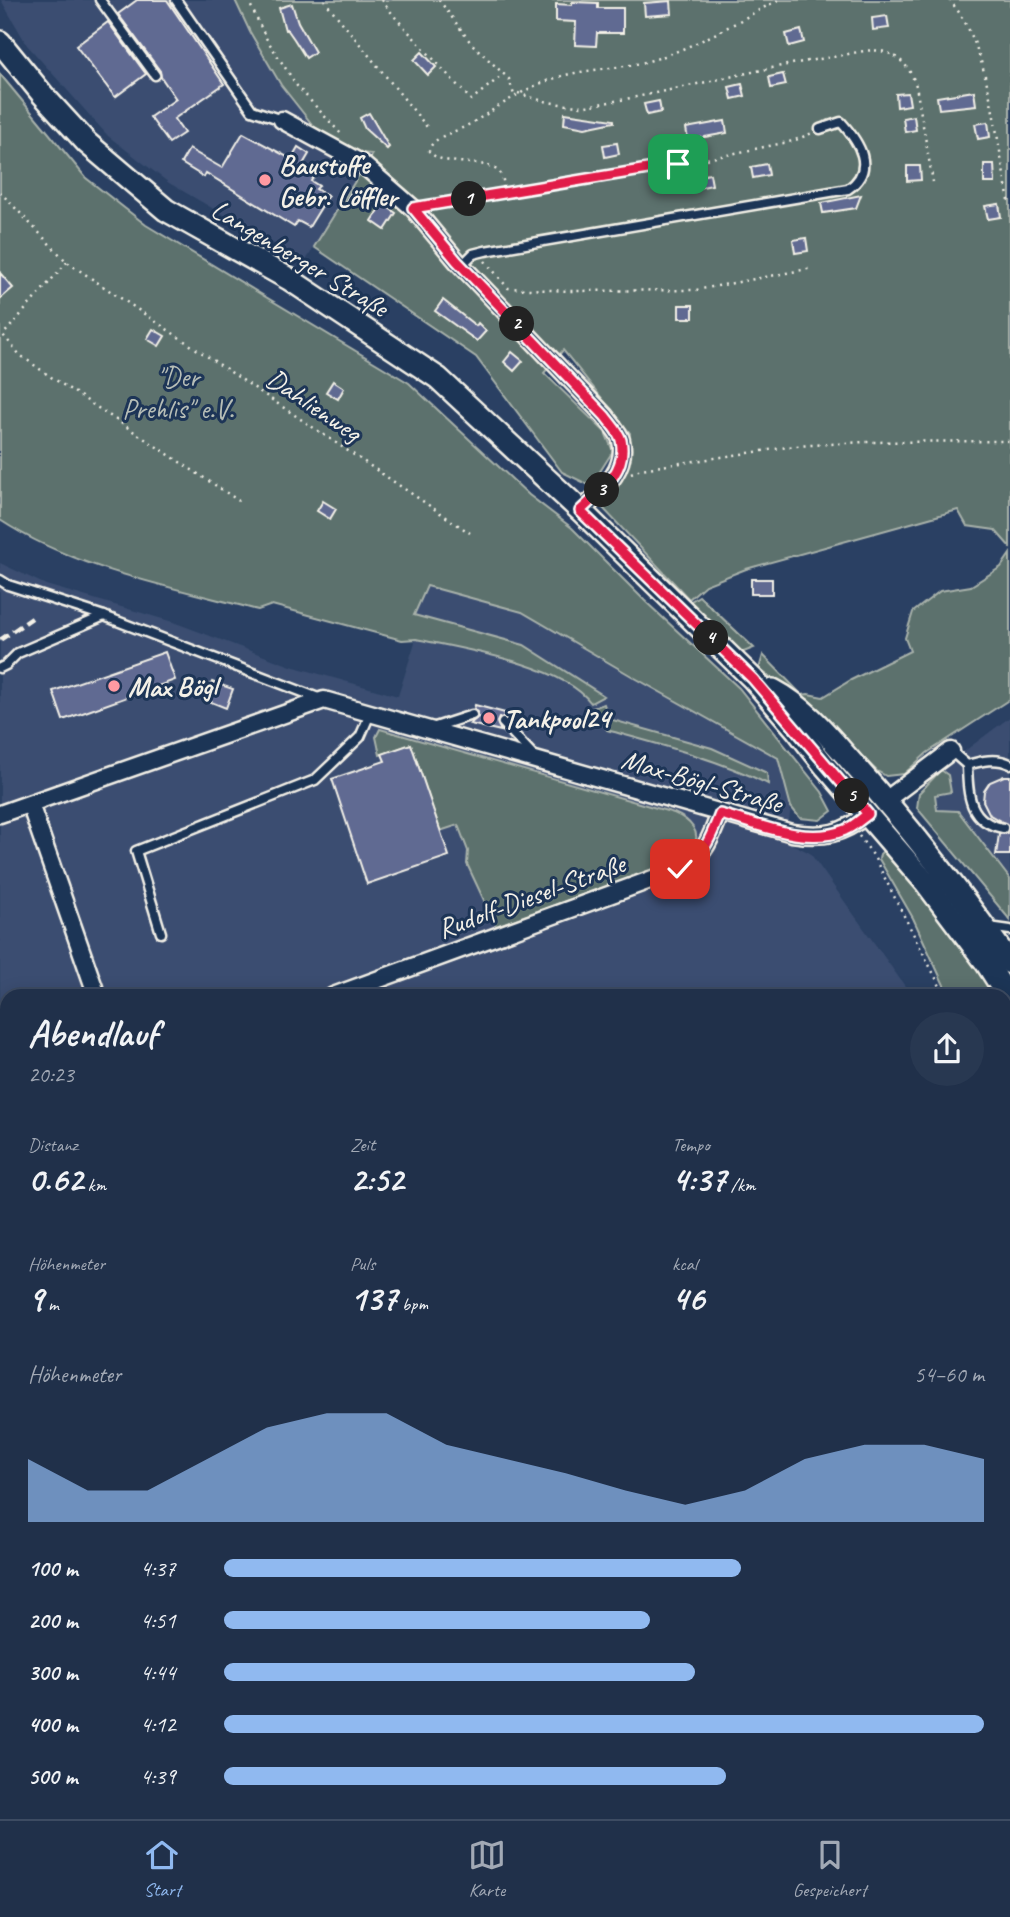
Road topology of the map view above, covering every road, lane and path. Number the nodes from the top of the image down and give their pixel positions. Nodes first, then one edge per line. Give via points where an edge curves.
1 (100, 0) edge
2 (176, 0) edge
3 (248, 0) edge
4 (324, 0) edge
5 (382, 0) edge
6 (439, 0) edge
7 (778, 0) edge
8 (949, 0) edge
9 (0, 42) edge
10 (504, 74) junction
11 (155, 75) dead end
12 (516, 94) junction
13 (282, 120) joint
14 (427, 127) dead end
15 (820, 129) joint
16 (361, 163) junction
17 (933, 182) dead end
18 (0, 192) edge
19 (496, 195) junction
20 (1010, 205) edge
21 (413, 208) junction
22 (479, 253) junction
23 (67, 262) junction
24 (462, 265) junction
25 (813, 268) dead end
26 (1010, 441) edge
27 (609, 483) junction
28 (239, 501) dead end
29 (580, 511) junction
30 (470, 533) dead end
31 (0, 580) edge
32 (104, 616) junction
33 (0, 668) edge
34 (753, 679) junction
35 (324, 700) junction
36 (370, 714) junction
37 (472, 715) dead end
38 (503, 723) dead end
39 (429, 729) junction
40 (951, 751) joint
41 (540, 762) junction
42 (1010, 764) edge
43 (967, 765) junction
44 (886, 800) junction
45 (30, 804) junction
46 (0, 814) edge
47 (720, 814) junction
48 (860, 820) junction
49 (1003, 828) dead end
50 (982, 923) junction
51 (1010, 930) edge
52 (161, 933) dead end
53 (1010, 964) edge
54 (95, 989) edge
55 (352, 989) edge
56 (942, 989) edge
57 (1003, 989) edge

1 - 11 lane
2 - 13 lane via 253,110
3 - 16 path via 297,86 355,150
4 - 14 path
5 - 10 path via 471,100
6 - 10 path via 471,43
7 - 12 path via 652,61 565,75
8 - 20 path via 974,37
9 - 29 main road, Langenberger Straße via 87,143 166,210 289,279 438,378
10 - 12 path
12 - 17 path via 586,106 791,64 884,51 911,71
12 - 19 path via 430,146 429,151 441,160 487,165 499,172 503,190
13 - 16 street
15 - 19 path via 780,144
15 - 22 lane via 841,122 859,145 862,174 848,189
16 - 21 street
18 - 23 path, Dahlienweg
19 - 21 path
21 - 24 street
22 - 24 lane
22 - 25 path via 508,288 696,290
23 - 28 path via 3,333 20,355
23 - 30 path, Dahlienweg
24 - 27 street via 621,438 621,462
26 - 27 path via 795,446 641,468
27 - 29 street
29 - 34 main road, Langenberger Straße
31 - 32 lane
32 - 33 lane via 18,653
32 - 35 lane
34 - 44 main road, Langenberger Straße via 811,716
34 - 48 main road, Langenberger Straße
35 - 36 street, Max-Bögl-Straße
35 - 45 street
36 - 39 street, Max-Bögl-Straße
36 - 52 lane via 360,737 316,780 136,851
37 - 39 lane
38 - 41 lane
39 - 41 street, Max-Bögl-Straße
40 - 43 lane
40 - 44 street
41 - 47 street, Max-Bögl-Straße
42 - 43 lane via 983,760
43 - 49 lane via 974,810 981,820
44 - 48 main road
44 - 50 main road, Langenberger Straße
45 - 46 street
45 - 54 street
47 - 48 street, Max-Bögl-Straße via 813,836 838,832
47 - 55 street, Rudolf-Diesel-Straße via 708,845 680,869
48 - 56 path via 873,855
48 - 57 main road, Langenberger Straße via 926,883
50 - 51 lane
50 - 53 main road, Langenberger Straße

